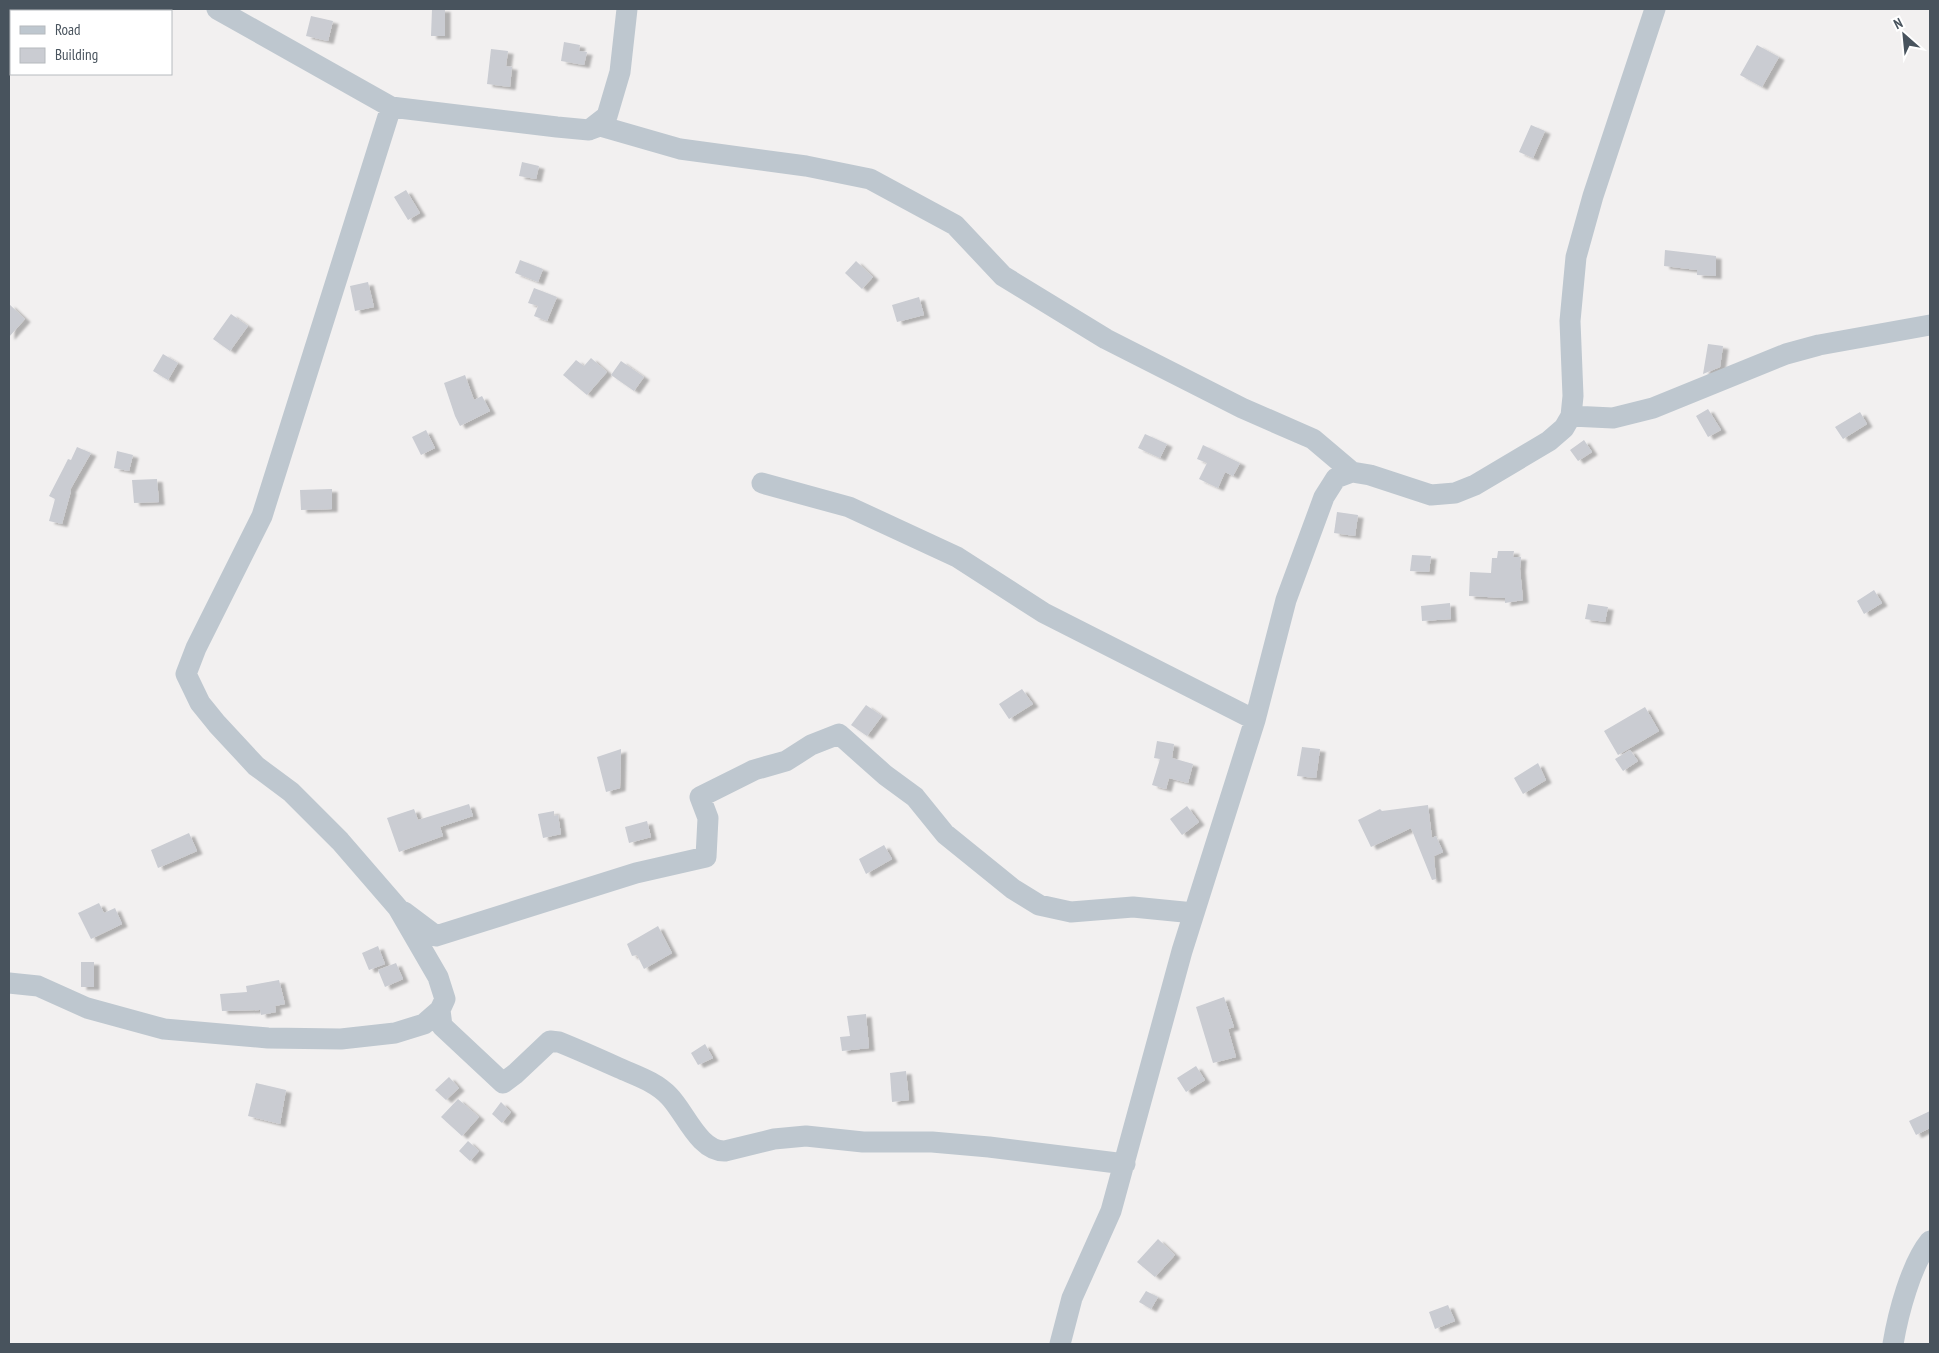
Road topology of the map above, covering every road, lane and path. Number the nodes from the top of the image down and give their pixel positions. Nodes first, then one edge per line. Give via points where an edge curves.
1 (216, 9) edge
2 (627, 9) edge
3 (1655, 9) edge
4 (391, 107) junction
5 (589, 130) junction
6 (1930, 325) edge
7 (1571, 416) junction
8 (1352, 472) junction
9 (762, 483) dead end
10 (1255, 720) junction
11 (398, 908) junction
12 (1194, 913) junction
13 (9, 983) edge
14 (440, 1010) junction
15 (1125, 1164) junction
16 (1930, 1241) edge
17 (1060, 1344) edge
18 (1893, 1344) edge

1 - 4 street
2 - 5 street via 620,72 607,116
3 - 7 street via 1576,257 1570,321
4 - 5 street
4 - 11 street via 262,516 186,674 200,703 217,724 256,766 291,792 333,834
5 - 8 street via 600,126 680,149 806,166 870,179 955,225 1003,276 1106,339 1242,408 1313,439
6 - 7 street via 1786,354 1645,410 1613,418
7 - 8 street via 1564,428 1549,441 1475,485 1455,493 1431,495
8 - 10 street via 1336,478 1313,523 1286,600
9 - 10 street via 849,508 957,557 1044,613
10 - 12 street
11 - 12 street via 436,936 636,873 706,857 708,818 700,797 754,770 786,761 811,745 839,734 915,797 945,834 1013,889 1039,905 1071,912 1133,907
11 - 14 street via 438,978 445,999
12 - 15 street
13 - 14 street via 38,986 87,1008 164,1029 268,1038 341,1039 395,1033 424,1024
14 - 15 street via 442,1026 503,1083 550,1041 559,1042 655,1084 670,1096 696,1135 719,1151 806,1136 863,1142 989,1146
15 - 17 street via 1111,1212 1072,1298
16 - 18 street via 1909,1283

